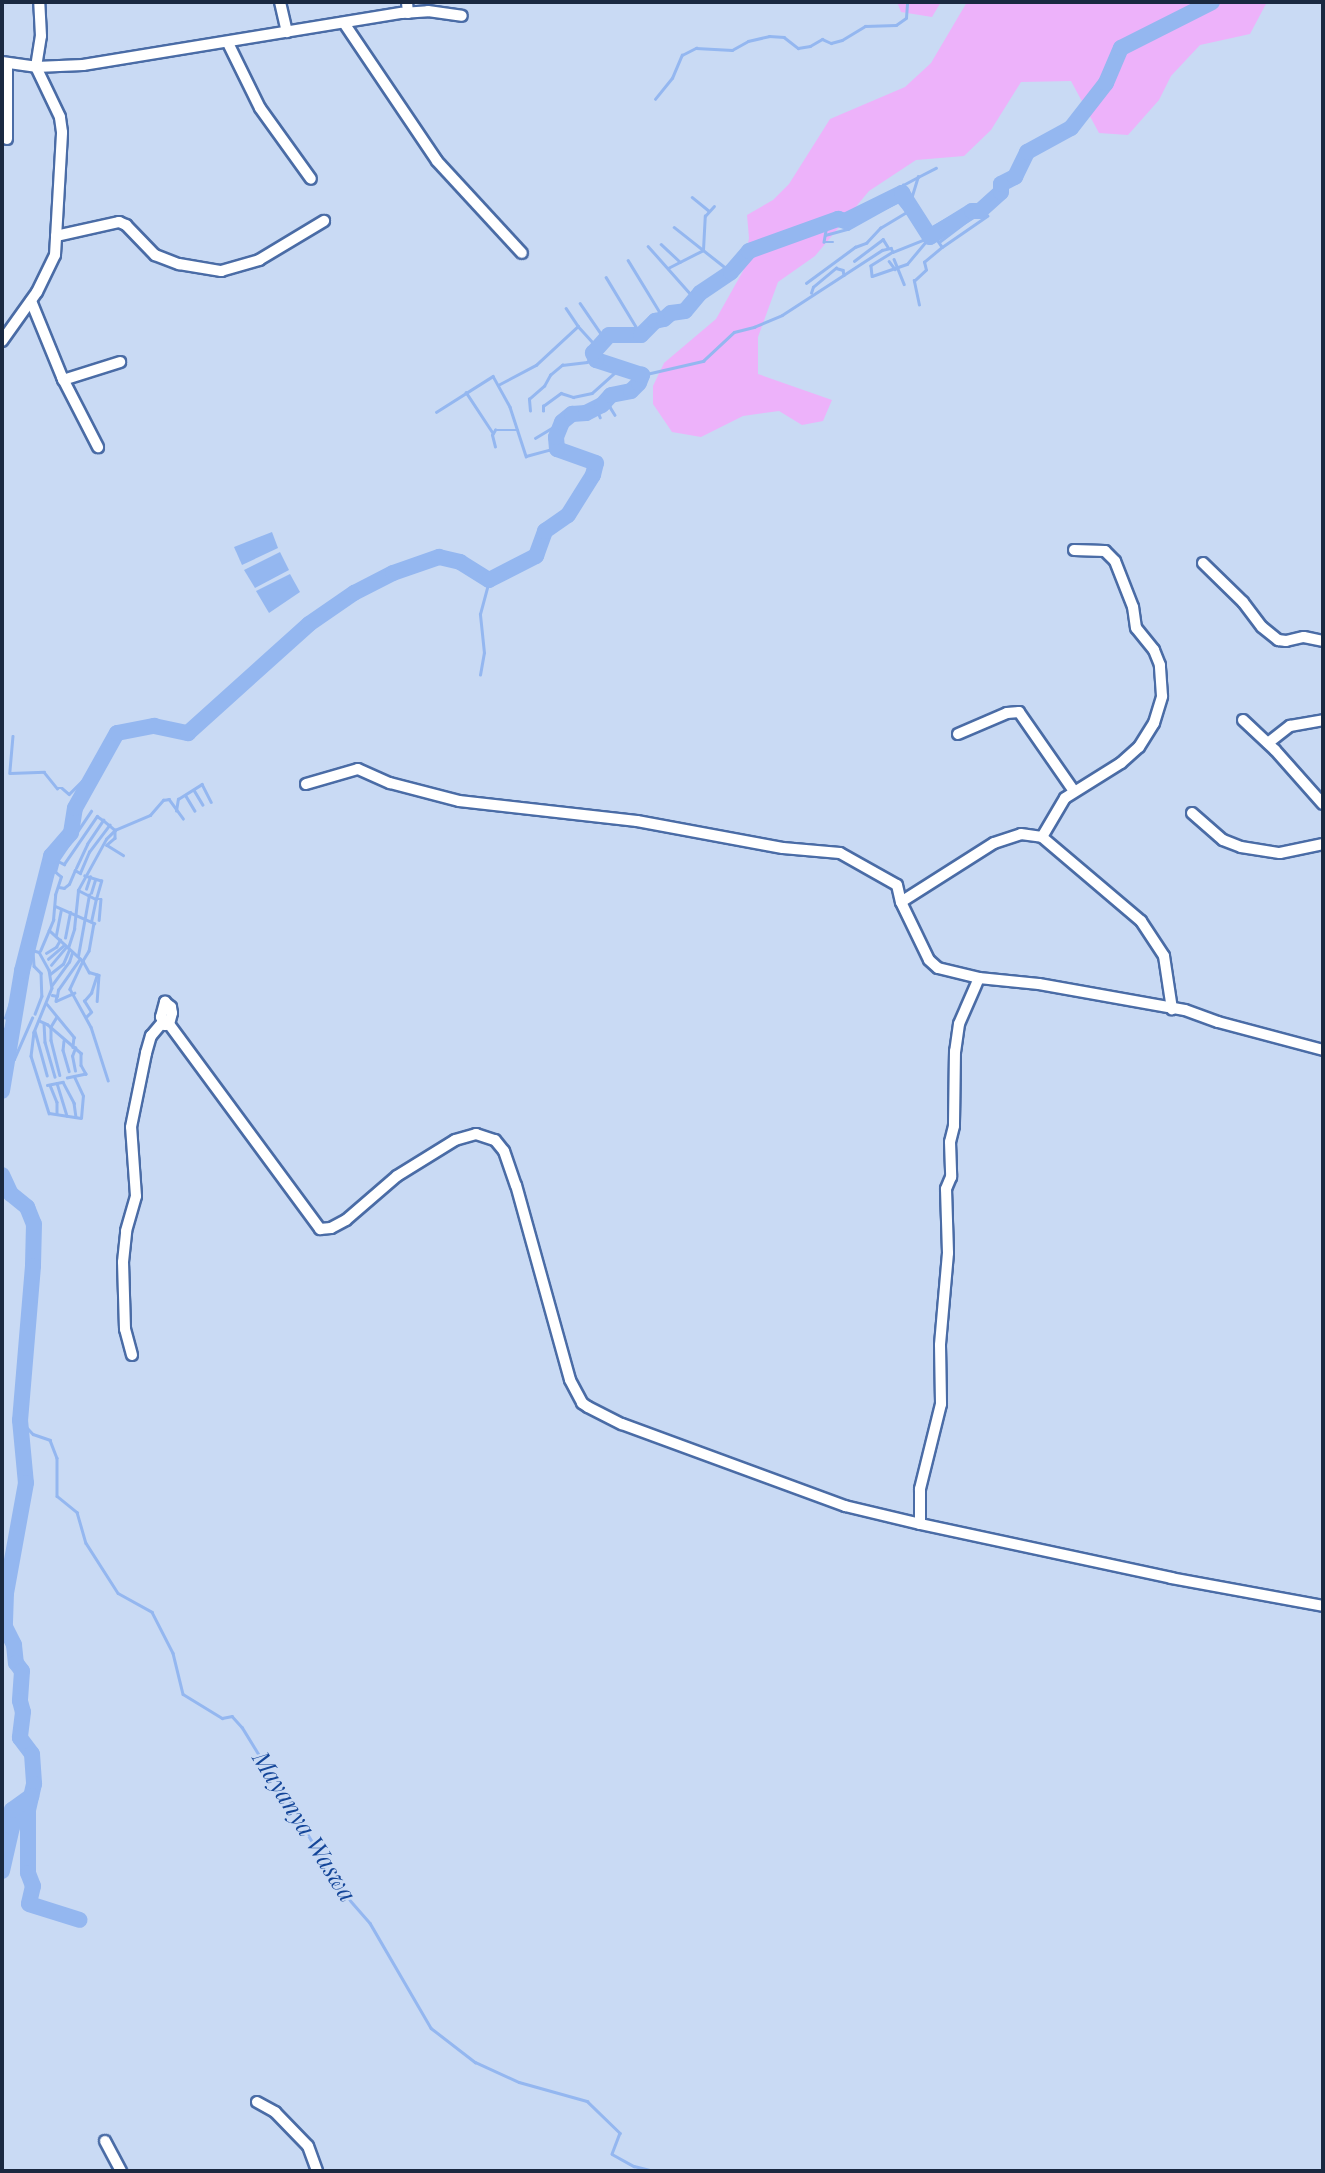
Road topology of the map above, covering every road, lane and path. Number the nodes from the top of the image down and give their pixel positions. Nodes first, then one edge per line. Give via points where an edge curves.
1 (39, 2) edge
2 (280, 2) edge
3 (408, 7) edge
4 (462, 16) dead end
5 (344, 23) junction
6 (287, 32) junction
7 (228, 43) junction
8 (4, 63) edge
9 (36, 67) junction
10 (7, 139) dead end
11 (311, 178) dead end
12 (324, 221) dead end
13 (56, 236) junction
14 (522, 253) dead end
15 (31, 300) junction
16 (2, 341) edge
17 (120, 362) dead end
18 (63, 380) junction
19 (97, 447) dead end
20 (1074, 550) dead end
21 (1203, 563) dead end
22 (1323, 641) edge
23 (1243, 720) dead end
24 (1323, 720) edge
25 (958, 734) dead end
26 (1268, 743) junction
27 (306, 784) dead end
28 (1074, 791) junction
29 (1323, 804) edge
30 (1192, 813) dead end
31 (1042, 837) junction
32 (1323, 844) edge
33 (901, 902) junction
34 (979, 978) junction
35 (1172, 1009) junction
36 (1323, 1049) edge
37 (132, 1355) dead end
38 (920, 1524) junction
39 (1323, 1606) edge
40 (257, 2102) dead end
41 (105, 2141) dead end
42 (121, 2171) edge
43 (317, 2171) edge

1 - 9 street via 41,36
2 - 6 street
3 - 4 street
3 - 5 street
5 - 6 street
5 - 14 street via 437,161
6 - 7 street
7 - 9 street via 83,65
7 - 11 street via 260,108
8 - 9 street
8 - 10 street
9 - 13 street via 60,117 62,132
12 - 13 street via 259,260 221,271 155,255 119,222
13 - 15 street via 54,260
15 - 16 street
15 - 18 street
17 - 18 street
18 - 19 street
20 - 28 street via 1105,551 1115,561 1136,628 1154,650 1162,681 1159,708 1147,736 1128,758
21 - 22 street via 1262,627 1279,639
23 - 26 street
24 - 26 street via 1290,726
25 - 28 street via 1019,712
26 - 29 street
27 - 33 street via 358,769 459,802 637,821 783,848 840,853 897,885
28 - 31 street via 1057,808
30 - 32 street via 1223,840 1241,847 1280,853
31 - 33 street via 1030,833 1003,839
31 - 35 street via 1141,920 1164,956
33 - 34 street via 929,960 938,968
34 - 35 street via 1039,984
34 - 38 street via 959,1024 955,1051 940,1404 920,1489
35 - 36 street
37 - 38 street via 125,1329 123,1262 136,1196 131,1127 151,1036 165,1023 320,1228 346,1220 397,1176 455,1140 476,1134 495,1140 504,1151 516,1185 570,1380 588,1407 622,1424 845,1506
38 - 39 street
40 - 43 street via 275,2112 308,2146
41 - 42 street

